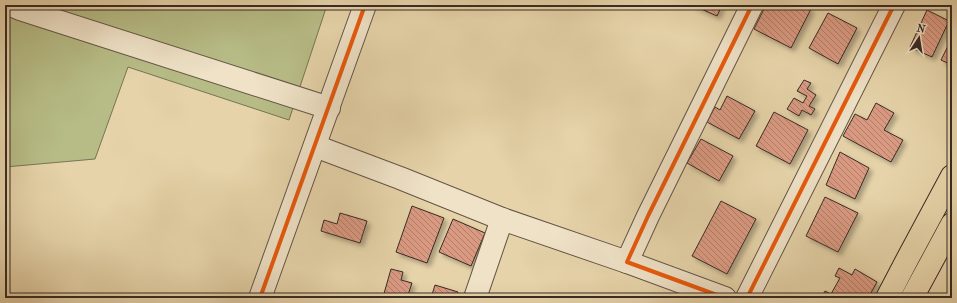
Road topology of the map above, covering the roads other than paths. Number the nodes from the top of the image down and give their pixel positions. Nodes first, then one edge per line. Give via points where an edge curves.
1 (11, 5) edge
2 (365, 5) edge
3 (752, 5) edge
4 (894, 5) edge
5 (328, 108) junction
6 (315, 146) junction
7 (952, 176) edge
8 (502, 219) junction
9 (952, 224) edge
10 (627, 262) junction
11 (260, 298) edge
12 (475, 298) edge
13 (725, 298) edge
14 (747, 298) edge
15 (887, 298) edge
16 (912, 298) edge

1 - 5 street
2 - 5 street
3 - 10 street
4 - 14 street
5 - 6 street
6 - 8 street
6 - 11 street
7 - 15 main road
8 - 10 street
8 - 12 street
9 - 16 main road
10 - 13 street

